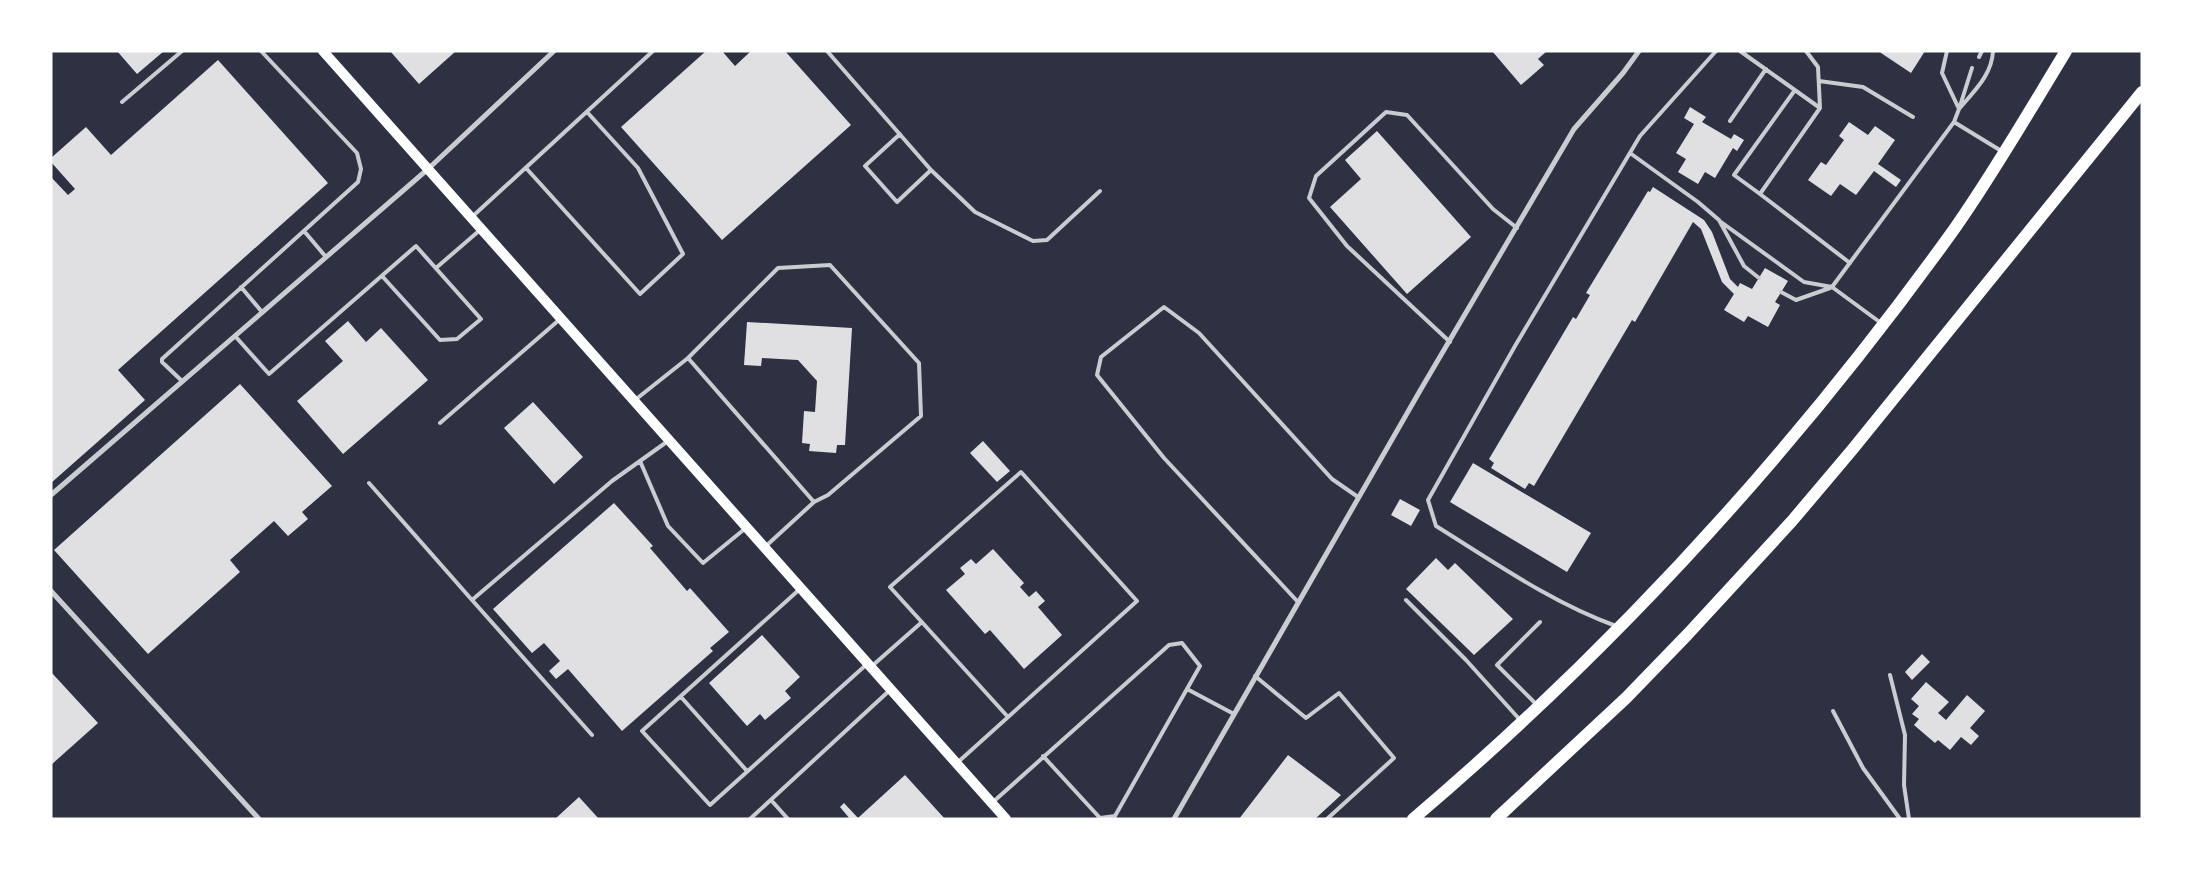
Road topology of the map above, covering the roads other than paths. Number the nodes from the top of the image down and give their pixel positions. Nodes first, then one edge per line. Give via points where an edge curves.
1 (182, 51) edge
2 (261, 51) edge
3 (322, 51) edge
4 (554, 51) edge
5 (653, 51) edge
6 (827, 51) edge
7 (1639, 51) edge
8 (1716, 51) edge
9 (1740, 51) edge
10 (1806, 51) edge
11 (1947, 51) edge
12 (1982, 51) edge
13 (1993, 51) edge
14 (2066, 51) edge
15 (1979, 58) dead end
16 (1972, 68) dead end
17 (1766, 69) junction
18 (1819, 81) junction
19 (1795, 90) junction
20 (2142, 92) edge
21 (122, 102) dead end
22 (1820, 108) junction
23 (1959, 108) junction
24 (587, 112) junction
25 (1913, 117) dead end
26 (1730, 121) dead end
27 (1954, 122) junction
28 (900, 134) junction
29 (2003, 152) junction
30 (1630, 153) junction
31 (526, 168) junction
32 (428, 169) junction
33 (931, 170) junction
34 (1100, 191) dead end
35 (1760, 194) junction
36 (471, 218) junction
37 (1719, 220) junction
38 (1517, 228) junction
39 (481, 229) junction
40 (304, 231) junction
41 (326, 258) junction
42 (1850, 263) junction
43 (436, 268) junction
44 (382, 276) junction
45 (1759, 278) dead end
46 (241, 287) junction
47 (1832, 287) junction
48 (1781, 292) dead end
49 (262, 312) junction
50 (561, 318) junction
51 (1882, 324) junction
52 (235, 336) junction
53 (1450, 342) junction
54 (688, 358) junction
55 (182, 381) junction
56 (635, 400) junction
57 (440, 423) dead end
58 (670, 440) junction
59 (640, 461) junction
60 (369, 483) dead end
61 (51, 495) edge
62 (1358, 497) junction
63 (814, 502) junction
64 (748, 527) junction
65 (765, 546) junction
66 (802, 587) junction
67 (51, 592) edge
68 (472, 600) junction
69 (1406, 600) dead end
70 (1298, 602) junction
71 (922, 622) junction
72 (1540, 622) dead end
73 (1621, 628) junction
74 (870, 664) junction
75 (1890, 675) dead end
76 (1255, 676) junction
77 (892, 688) junction
78 (1187, 689) junction
79 (681, 697) junction
80 (1539, 707) junction
81 (1834, 711) dead end
82 (1234, 714) junction
83 (1008, 717) junction
84 (1523, 722) junction
85 (592, 735) dead end
86 (1043, 756) junction
87 (957, 763) junction
88 (748, 772) junction
89 (771, 800) junction
90 (992, 803) junction
91 (259, 819) edge
92 (750, 819) edge
93 (788, 819) edge
94 (1006, 819) edge
95 (1174, 819) edge
96 (1327, 819) edge
97 (1413, 819) edge
98 (1496, 819) edge
99 (1900, 819) edge
100 (1909, 819) edge

1 - 21 lane
2 - 40 lane via 357,153 361,169 358,182
3 - 32 main road
4 - 32 street
5 - 24 lane
6 - 28 lane
7 - 38 street via 1574,129
8 - 30 lane via 1640,136
9 - 17 lane
10 - 18 lane via 1818,67
11 - 23 lane via 1942,72
12 - 15 lane
13 - 23 lane via 1992,65 1982,82
14 - 29 main road
16 - 23 lane
17 - 19 lane
17 - 26 lane
18 - 22 lane
18 - 25 lane via 1863,87
19 - 22 lane
19 - 35 lane via 1734,175
20 - 98 main road via 1792,521 1626,698
22 - 35 lane
23 - 27 lane
24 - 31 lane
24 - 31 lane via 638,168 683,254 640,294
27 - 29 lane
27 - 42 lane
28 - 33 lane
28 - 33 lane via 865,166 897,202
29 - 51 main road via 1956,226
30 - 37 lane
30 - 73 lane via 1428,500 1436,526 1550,596 1592,618
31 - 36 lane
32 - 36 main road
32 - 41 street
33 - 34 lane via 975,212 1033,241 1047,240
35 - 42 lane
36 - 39 main road
37 - 45 lane via 1744,266
37 - 47 lane via 1804,282
38 - 53 street
38 - 53 lane via 1493,209 1407,115 1386,112 1316,176 1309,198 1347,246
39 - 43 lane
39 - 50 main road
40 - 41 lane
40 - 46 lane
41 - 49 street
42 - 47 lane
43 - 44 lane via 416,246
43 - 44 lane via 481,319 457,339 440,340
44 - 52 lane via 270,374
46 - 49 lane
46 - 55 lane via 162,359
47 - 48 lane via 1796,300
47 - 51 lane
49 - 52 street
50 - 56 main road
50 - 57 lane
51 - 73 main road via 1738,502
52 - 55 street
53 - 62 street
54 - 56 lane
54 - 63 lane
54 - 63 lane via 778,268 830,265 919,364 921,416 828,495
55 - 61 street
56 - 58 main road
58 - 59 lane
58 - 64 main road
59 - 64 lane via 668,526 703,562
59 - 68 lane
60 - 68 lane
62 - 70 street
62 - 70 lane via 1332,479 1198,333 1164,307 1101,356 1097,375 1164,458
63 - 65 lane
64 - 65 main road
65 - 66 main road
66 - 74 main road
66 - 79 lane
67 - 91 street
68 - 85 lane
69 - 84 lane
70 - 76 street
71 - 74 lane
71 - 83 lane
71 - 83 lane via 890,587 1021,472 1137,601
72 - 80 lane via 1497,665
73 - 80 main road
74 - 77 main road
74 - 88 lane
75 - 100 lane via 1905,735 1904,785
76 - 82 street
76 - 96 lane via 1306,718 1339,692 1394,758
77 - 87 main road
77 - 89 lane
78 - 82 lane
78 - 86 lane via 1200,666 1182,643 1168,645
78 - 86 lane via 1115,816 1100,818
79 - 88 lane
79 - 88 lane via 642,731 710,806
80 - 84 main road
81 - 99 lane via 1863,768
82 - 95 street
83 - 87 lane
84 - 97 main road
86 - 90 lane
87 - 90 main road
89 - 92 lane
89 - 93 lane
90 - 94 main road

